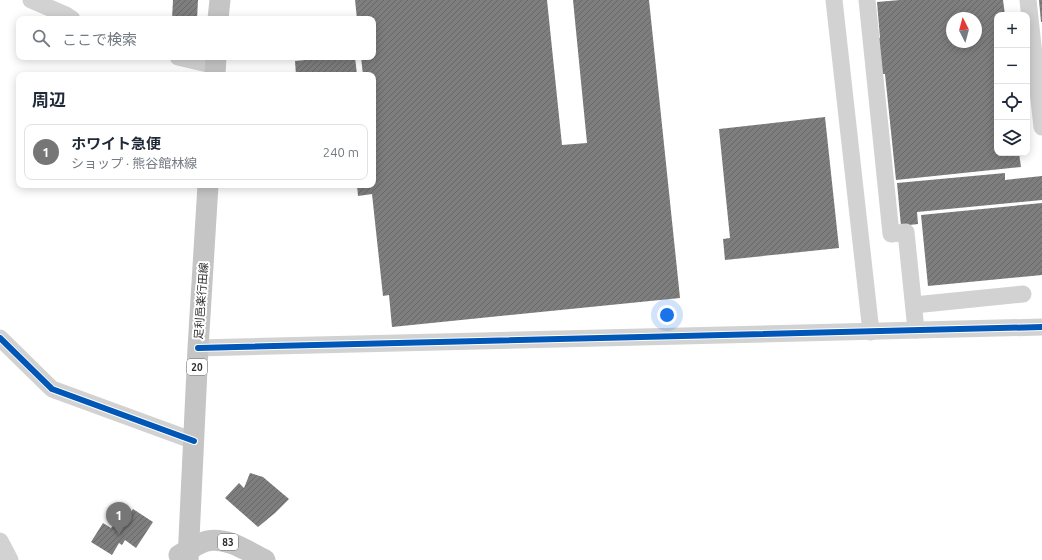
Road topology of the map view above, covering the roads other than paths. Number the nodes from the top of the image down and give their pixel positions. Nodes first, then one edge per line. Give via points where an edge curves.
1 (31, 0) edge
2 (220, 0) edge
3 (834, 0) edge
4 (867, 0) edge
5 (1028, 0) edge
6 (68, 16) edge
7 (218, 16) edge
8 (191, 60) edge
9 (216, 66) edge
10 (1042, 127) edge
11 (208, 188) edge
12 (1022, 294) dead end
13 (914, 305) junction
14 (1042, 327) edge
15 (916, 330) junction
16 (872, 332) junction
17 (0, 338) edge
18 (198, 348) junction
19 (194, 441) junction
20 (0, 541) edge
21 (184, 557) edge
22 (10, 560) edge
23 (265, 560) edge

1 - 6 street
2 - 7 main road
3 - 16 street
4 - 13 street via 891,234 906,232
5 - 10 street
8 - 9 street
11 - 18 main road, 足利邑楽行田線 / 20
12 - 13 street
13 - 15 street
14 - 15 street
15 - 16 street
16 - 18 street
17 - 19 street via 52,389
18 - 19 main road, 足利邑楽行田線 / 20
19 - 21 main road, 足利邑楽行田線 / 20
20 - 22 street
21 - 23 main road, 83 via 206,541 219,540 232,543

